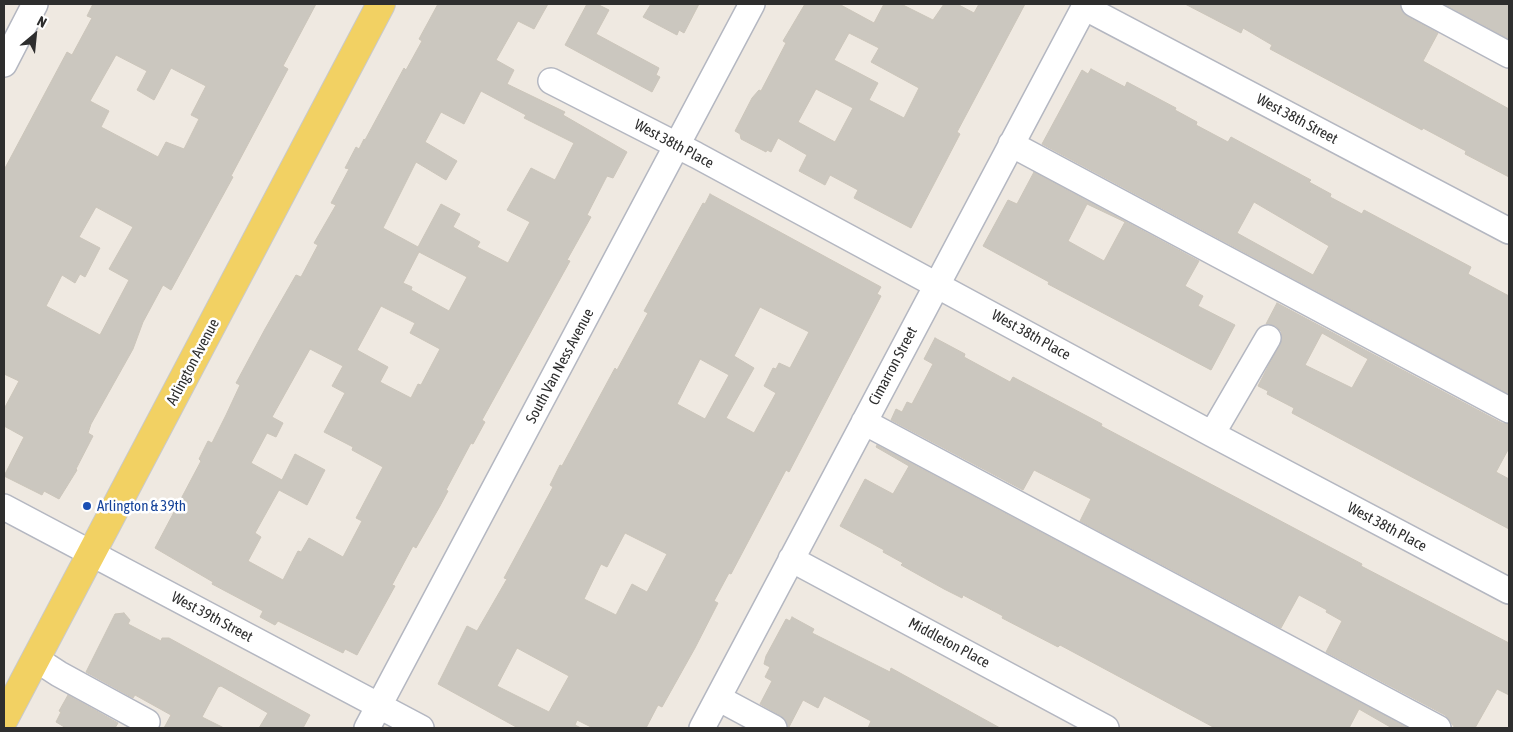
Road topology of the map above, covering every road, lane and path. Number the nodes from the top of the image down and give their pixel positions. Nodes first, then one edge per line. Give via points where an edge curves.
1 (35, 4) edge
2 (381, 4) edge
3 (752, 4) edge
4 (1414, 4) edge
5 (1085, 5) edge
6 (1509, 54) edge
7 (4, 64) edge
8 (552, 80) dead end
9 (1011, 144) junction
10 (677, 145) junction
11 (1509, 231) edge
12 (936, 284) junction
13 (1268, 338) dead end
14 (1509, 410) edge
15 (864, 422) junction
16 (1212, 434) junction
17 (4, 507) edge
18 (92, 554) junction
19 (791, 558) junction
20 (1509, 591) edge
21 (36, 659) junction
22 (718, 698) junction
23 (379, 706) junction
24 (4, 719) edge
25 (147, 722) dead end
26 (367, 728) edge
27 (421, 728) edge
28 (702, 728) edge
29 (774, 728) edge
30 (1106, 728) edge
31 (1438, 728) edge

1 - 7 street
2 - 18 main road, Arlington Avenue
3 - 10 street, South Van Ness Avenue
4 - 6 street
5 - 9 street, Cimarron Street
5 - 11 street, West 38th Street
8 - 10 street, West 38th Place
9 - 12 street, Cimarron Street
9 - 14 street
10 - 12 street, West 38th Place
10 - 23 street, South Van Ness Avenue
12 - 15 street, Cimarron Street
12 - 16 street, West 38th Place
13 - 16 street
15 - 19 street, Cimarron Street
15 - 31 street
16 - 20 street, West 38th Place
17 - 18 street, West 39th Street
18 - 21 main road, Arlington Avenue
18 - 23 street, West 39th Street
19 - 22 street, Cimarron Street
19 - 30 street, Middleton Place
21 - 24 main road, Arlington Avenue
21 - 25 street
22 - 28 street, Cimarron Street
22 - 29 street
23 - 26 street, South Van Ness Avenue
23 - 27 street, West 39th Street

